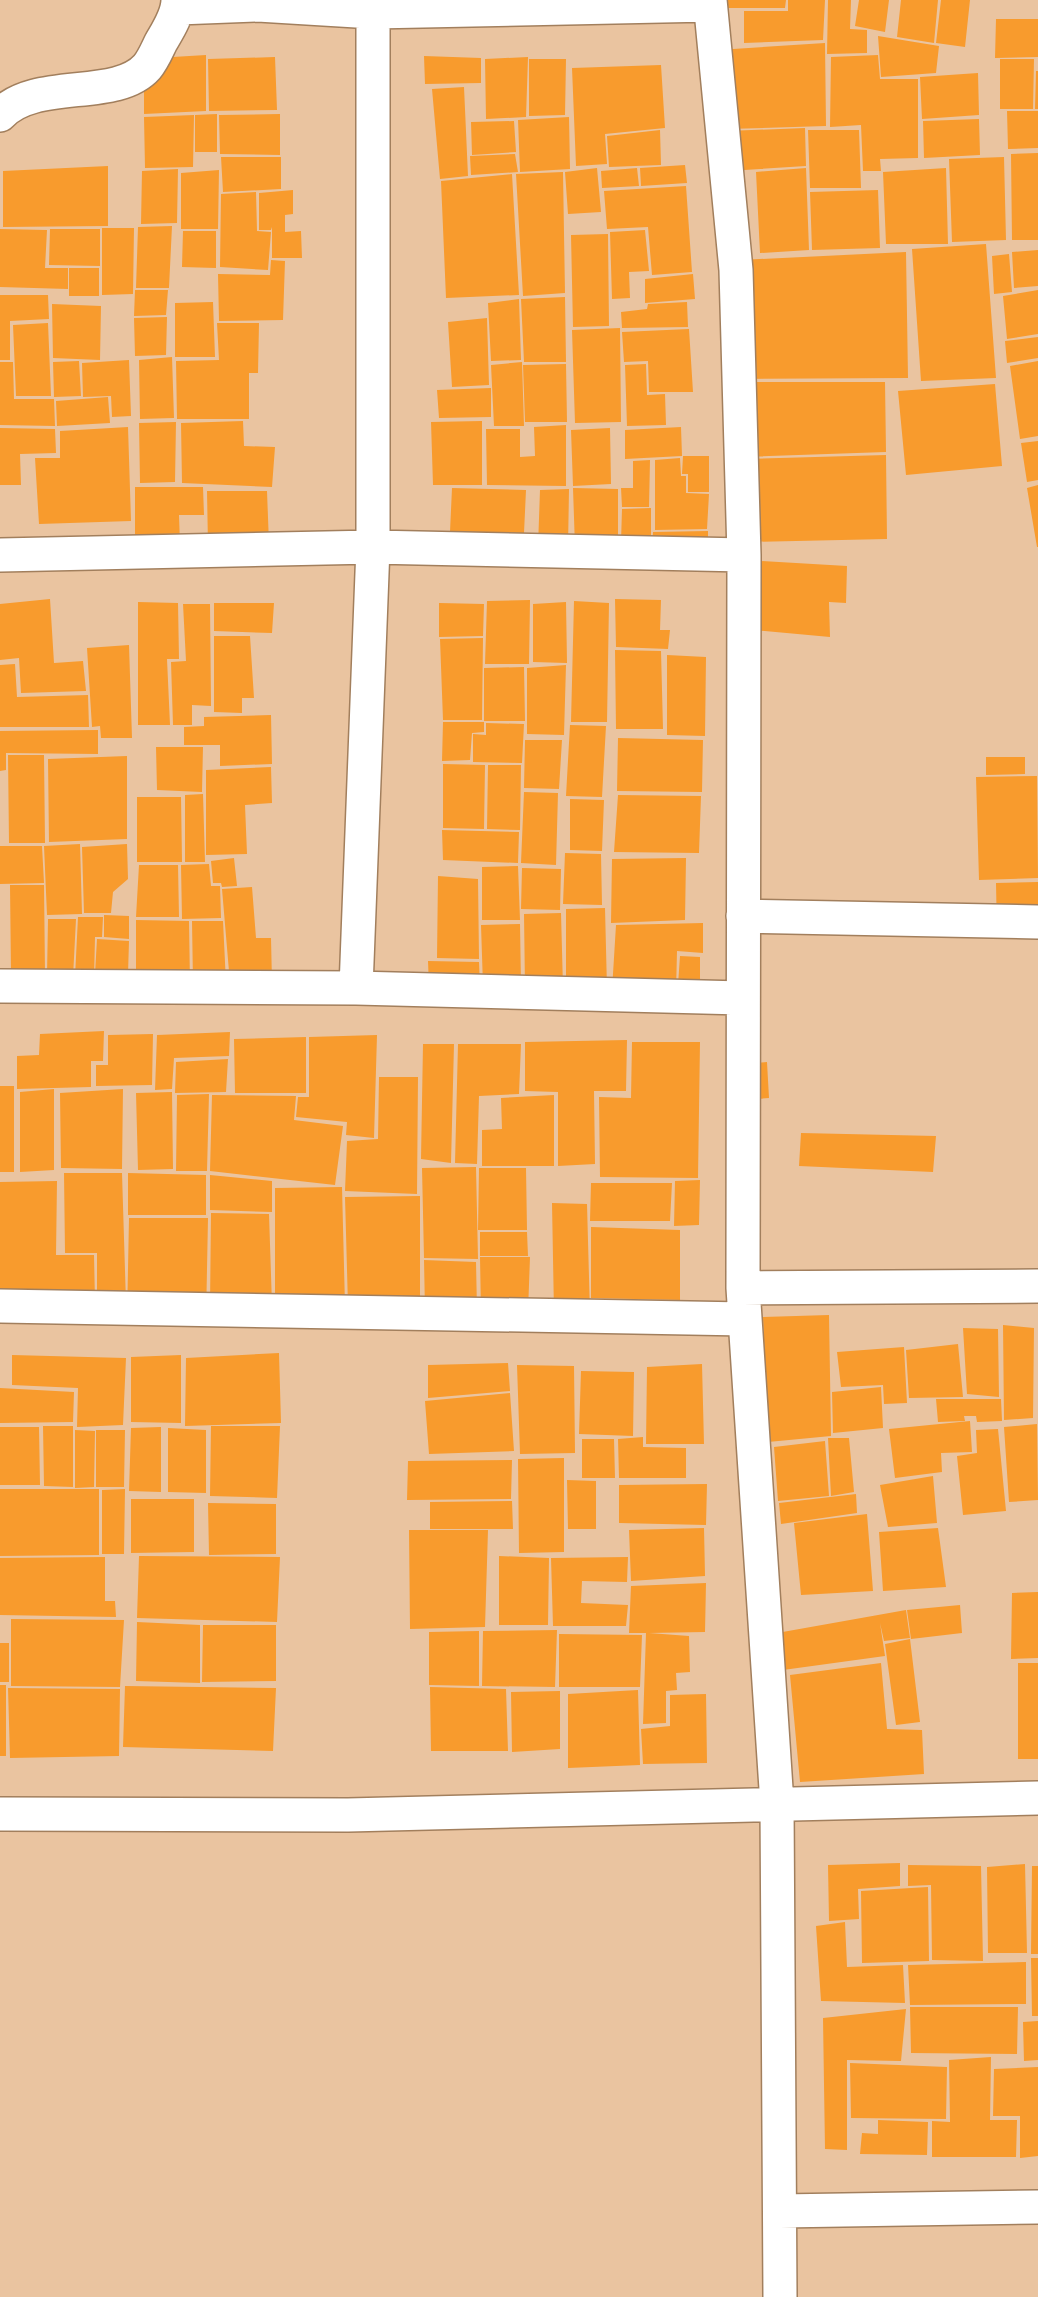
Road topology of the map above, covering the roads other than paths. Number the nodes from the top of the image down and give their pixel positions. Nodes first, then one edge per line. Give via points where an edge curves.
1 (710, 2) edge
2 (178, 4) edge
3 (373, 12) junction
4 (0, 115) edge
5 (374, 547) junction
6 (0, 555) edge
7 (744, 555) junction
8 (743, 916) junction
9 (1038, 922) edge
10 (0, 986) edge
11 (356, 988) junction
12 (742, 998) junction
13 (1038, 1286) edge
14 (744, 1303) junction
15 (0, 1306) edge
16 (1038, 1798) edge
17 (777, 1804) junction
18 (0, 1814) edge
19 (1038, 2207) edge
20 (780, 2211) junction
21 (780, 2297) edge

1 - 3 street
1 - 7 street via 736,270
2 - 3 street
2 - 4 street via 147,66 135,77 24,98
3 - 5 street
5 - 6 street
5 - 7 street
5 - 11 street
7 - 8 street
8 - 9 street
8 - 12 street
10 - 11 street
11 - 12 street
12 - 14 street
13 - 14 street
14 - 15 street
14 - 17 street
16 - 17 street
17 - 18 street via 348,1815
17 - 20 street
19 - 20 street
20 - 21 street

